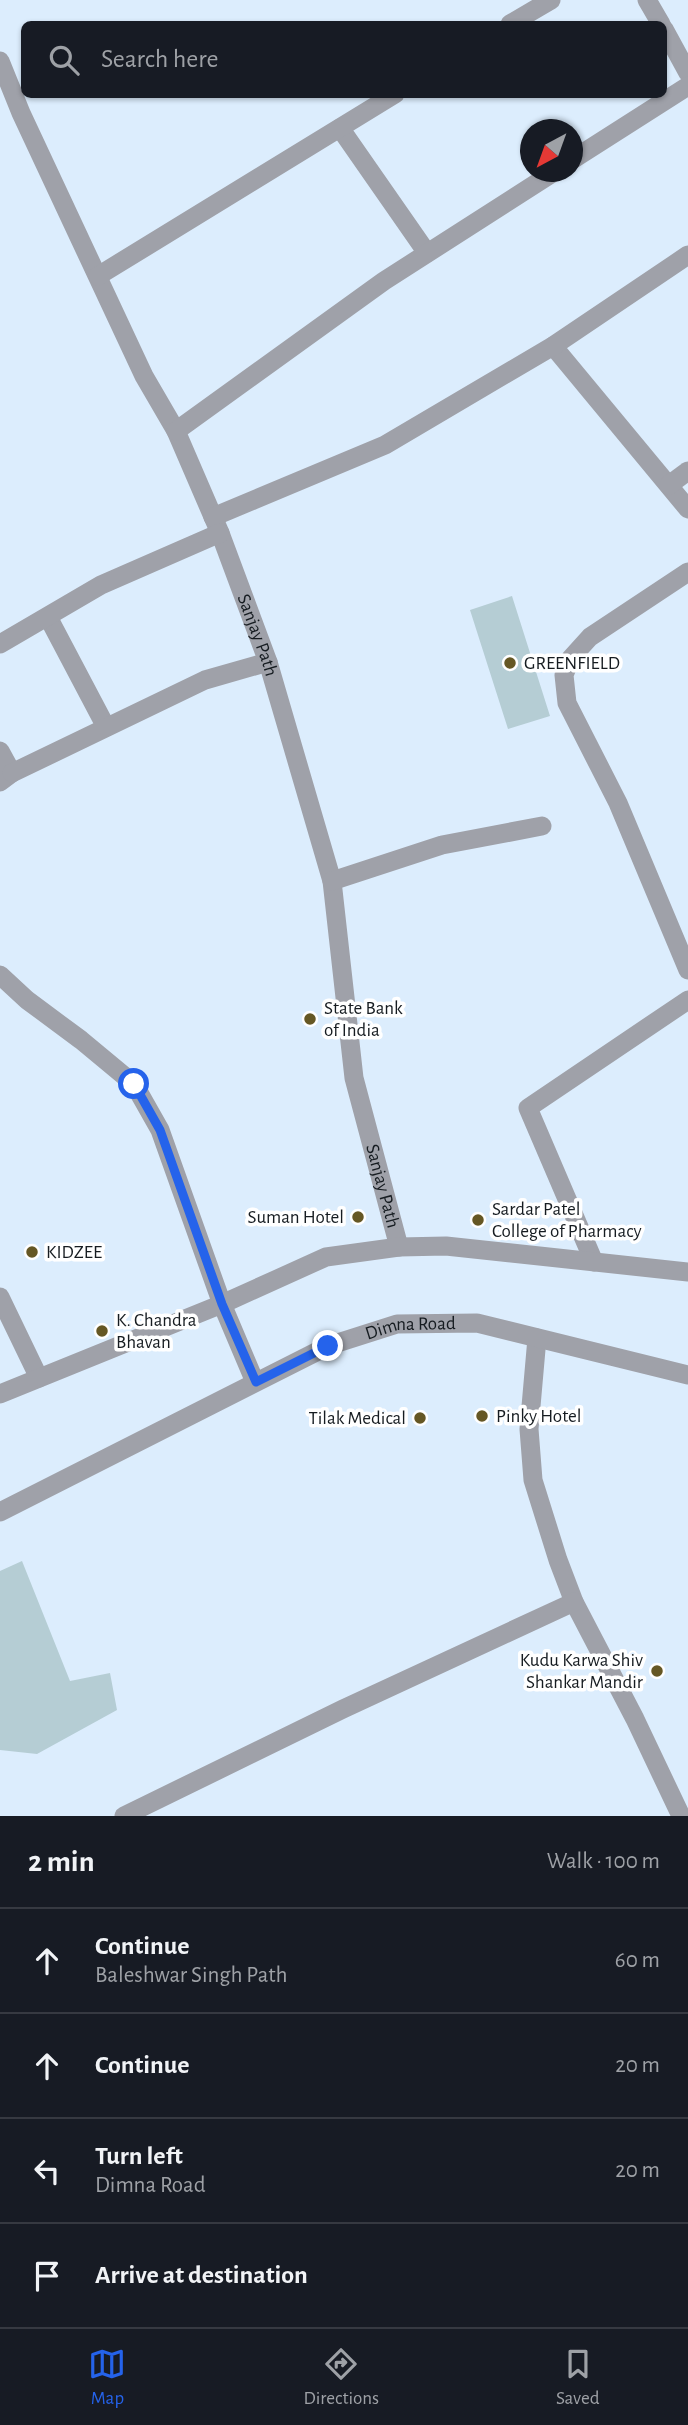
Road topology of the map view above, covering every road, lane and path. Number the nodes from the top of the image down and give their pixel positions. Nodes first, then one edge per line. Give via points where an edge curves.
1 (551, 0) edge
2 (647, 0) edge
3 (515, 21) edge
4 (659, 21) edge
5 (667, 36) edge
6 (0, 61) edge
7 (688, 74) edge
8 (688, 86) edge
9 (389, 98) edge
10 (340, 128) junction
11 (583, 153) edge
12 (538, 182) edge
13 (427, 253) junction
14 (688, 255) edge
15 (98, 276) junction
16 (553, 346) junction
17 (176, 431) junction
18 (688, 471) edge
19 (668, 485) junction
20 (688, 509) edge
21 (217, 525) junction
22 (688, 572) edge
23 (48, 617) junction
24 (0, 644) edge
25 (268, 662) junction
26 (106, 727) junction
27 (0, 751) edge
28 (6, 777) edge
29 (542, 826) dead end
30 (332, 881) junction
31 (688, 970) edge
32 (0, 975) edge
33 (688, 1000) edge
34 (398, 1247) junction
35 (594, 1262) junction
36 (688, 1272) edge
37 (0, 1297) edge
38 (222, 1304) junction
39 (537, 1338) junction
40 (688, 1375) edge
41 (38, 1378) junction
42 (256, 1382) junction
43 (0, 1394) edge
44 (0, 1512) edge
45 (574, 1602) junction
46 (124, 1816) edge
47 (681, 1816) edge

1 - 3 street
2 - 4 street
5 - 7 street
6 - 15 street, Sanjay Path
8 - 11 street
9 - 10 street
10 - 13 street
10 - 15 street
12 - 13 street
13 - 17 street
14 - 16 street
15 - 17 street, Sanjay Path via 144,376
16 - 19 street
16 - 21 street via 385,445
17 - 21 street, Sanjay Path
18 - 19 street
19 - 20 street
21 - 23 street
21 - 25 street, Sanjay Path
22 - 31 street via 590,637 571,657 564,676 568,703 618,803
23 - 24 street
23 - 26 street
25 - 26 street via 205,680
25 - 30 street, Sanjay Path
26 - 28 street
27 - 28 street
29 - 30 street via 442,845
30 - 34 street, Sanjay Path via 354,1078
32 - 38 street via 134,1084 160,1130
33 - 35 street via 528,1108
34 - 35 street via 446,1246
34 - 38 street via 326,1257
35 - 36 street
37 - 41 street
38 - 41 street
38 - 42 street
39 - 40 street, Dimna Road
39 - 42 street, Dimna Road via 477,1323 397,1324 328,1346
39 - 45 street via 529,1453 533,1480
41 - 43 street
42 - 44 street, Dimna Road
45 - 46 street
45 - 47 street

